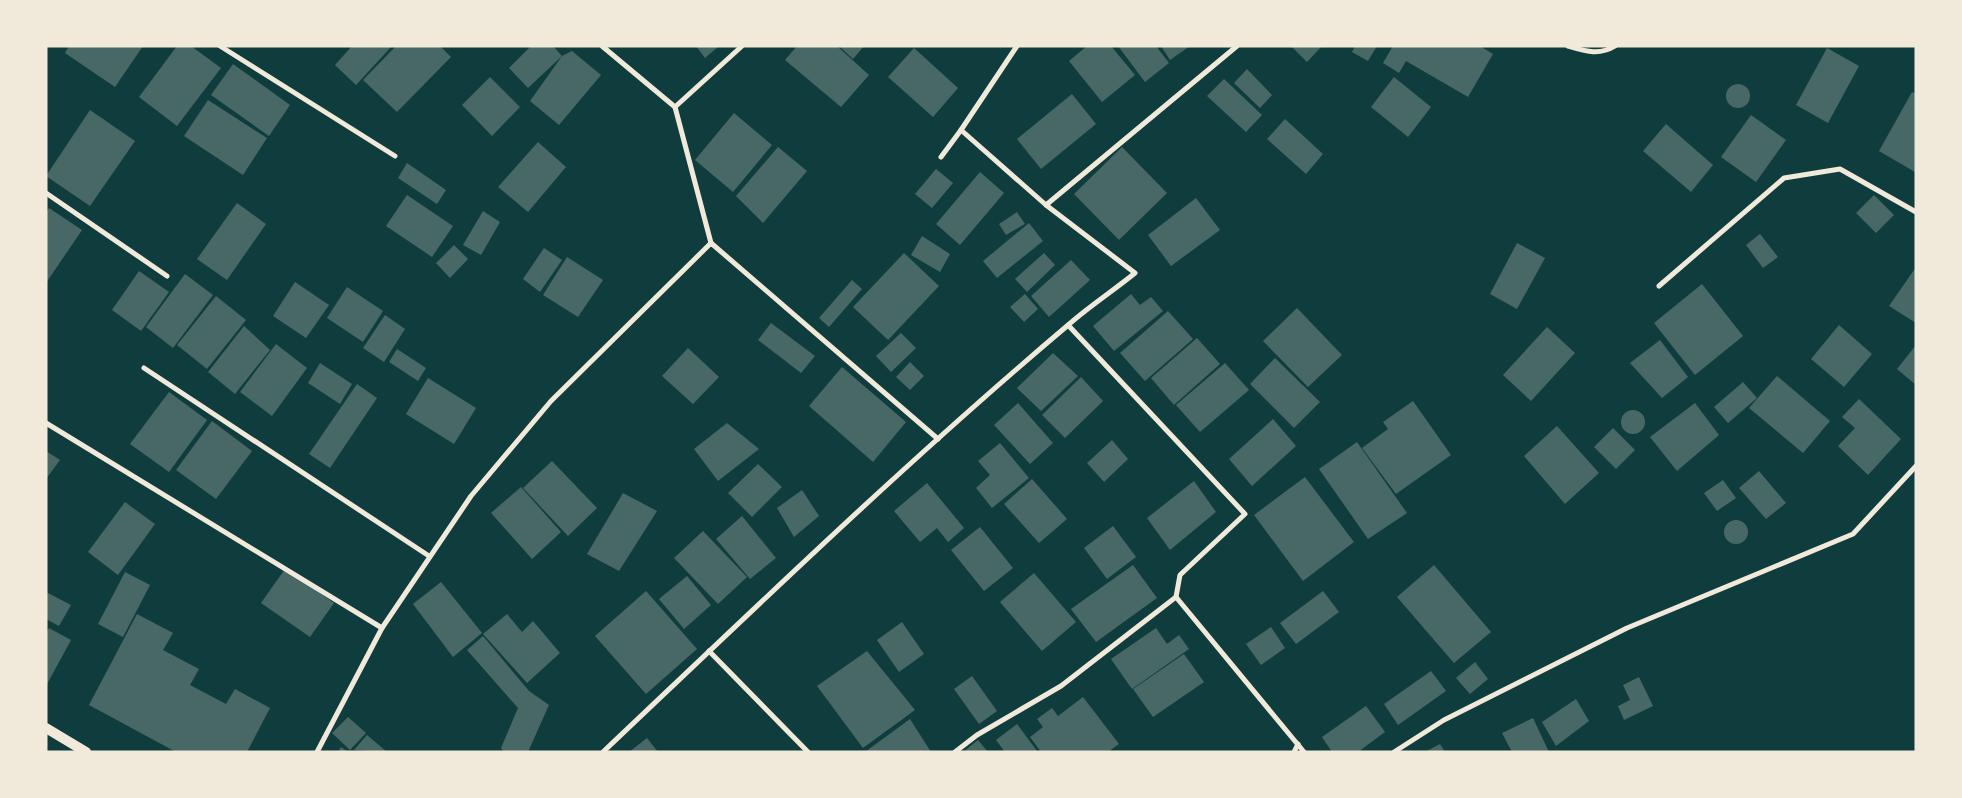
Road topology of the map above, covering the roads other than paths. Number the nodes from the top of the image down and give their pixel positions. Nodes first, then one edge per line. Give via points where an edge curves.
1 (220, 46) edge
2 (602, 46) edge
3 (742, 46) edge
4 (1017, 46) edge
5 (1238, 46) edge
6 (1568, 46) edge
7 (1615, 46) edge
8 (676, 107) junction
9 (961, 130) junction
10 (395, 156) dead end
11 (941, 157) dead end
12 (46, 193) edge
13 (1046, 205) junction
14 (1916, 212) edge
15 (710, 243) junction
16 (167, 276) dead end
17 (1659, 286) dead end
18 (1068, 325) junction
19 (144, 368) dead end
20 (46, 423) edge
21 (938, 439) junction
22 (1916, 466) edge
23 (429, 556) junction
24 (1176, 598) junction
25 (382, 628) junction
26 (709, 651) junction
27 (46, 728) edge
28 (1298, 744) junction
29 (86, 752) edge
30 (317, 752) edge
31 (603, 752) edge
32 (808, 752) edge
33 (955, 752) edge
34 (1294, 752) edge
35 (1304, 752) edge
36 (1394, 752) edge

1 - 10 street
2 - 8 street
3 - 8 street
4 - 9 street
5 - 13 street
6 - 7 street via 1592,53
8 - 15 street
9 - 11 street
9 - 13 street
12 - 16 street
13 - 18 street via 1135,273
14 - 17 street via 1840,169 1784,178
15 - 21 street
15 - 23 street via 550,401 471,496
18 - 21 street
18 - 24 street via 1245,514 1180,575
19 - 23 street
20 - 25 street
21 - 26 street
22 - 36 street via 1853,534 1626,628 1444,720
23 - 25 street
24 - 28 street
24 - 33 street via 1061,686 976,735
25 - 30 street
26 - 31 street
26 - 32 street
27 - 29 main road
28 - 34 street
28 - 35 street

